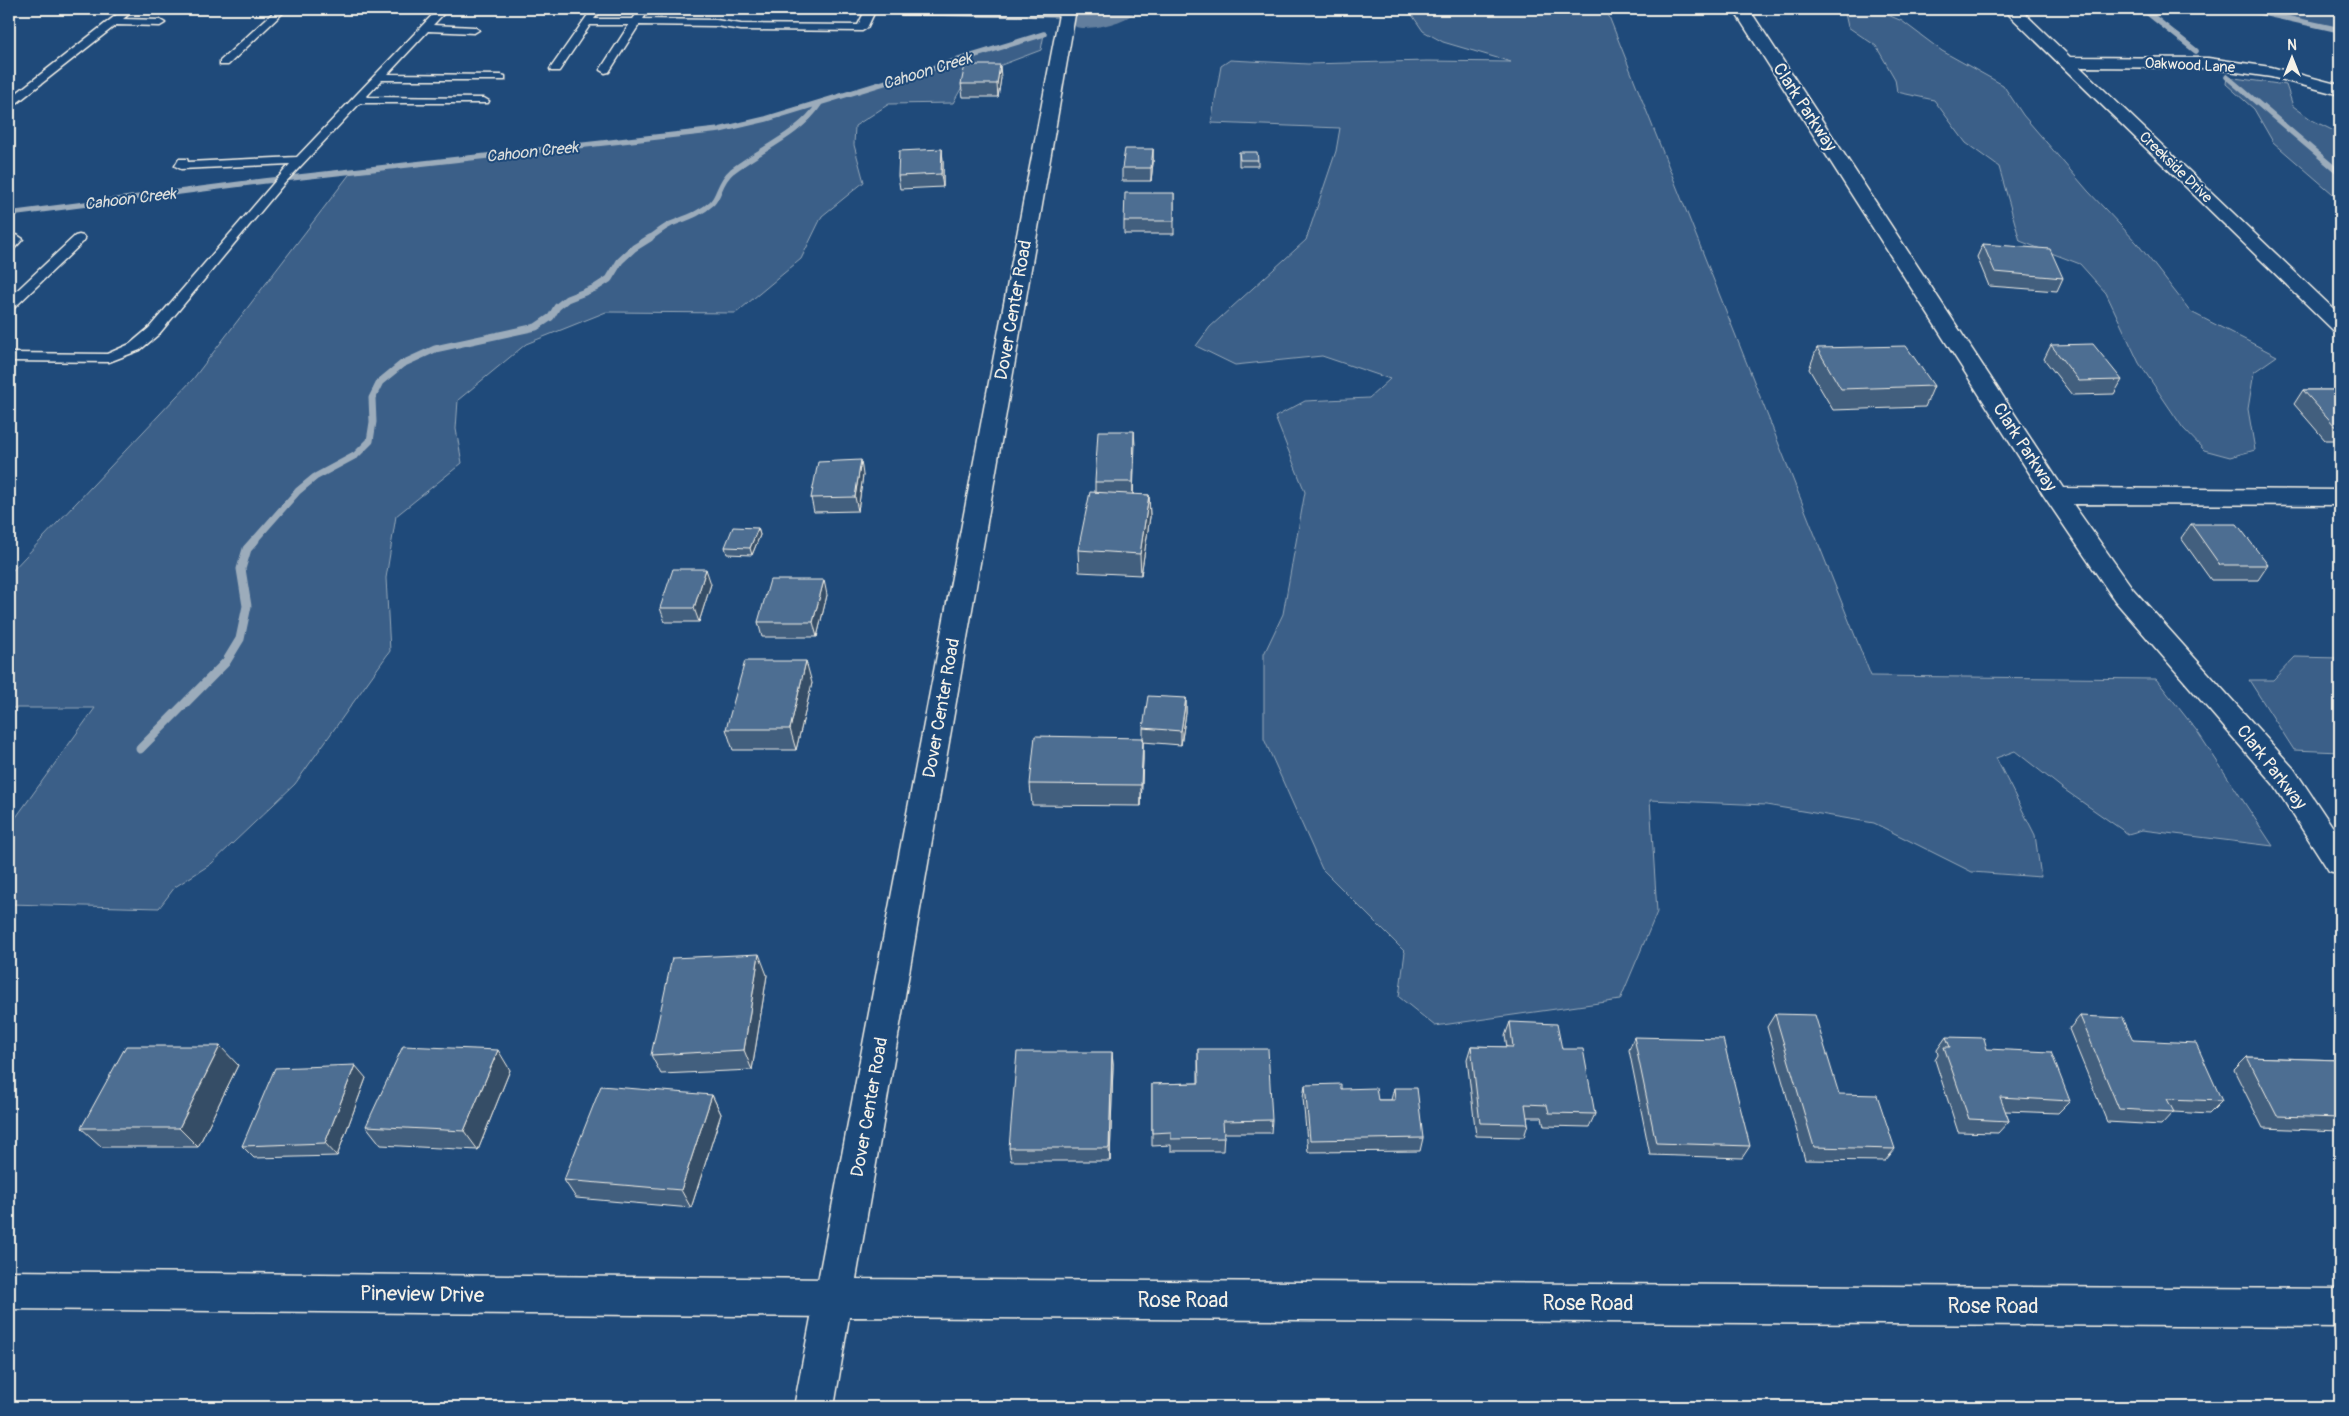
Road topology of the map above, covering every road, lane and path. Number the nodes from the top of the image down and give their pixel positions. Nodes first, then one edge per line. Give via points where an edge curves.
1 (130, 9) edge
2 (282, 9) edge
3 (443, 9) edge
4 (596, 9) edge
5 (645, 9) edge
6 (871, 9) edge
7 (902, 9) edge
8 (1741, 9) edge
9 (2011, 9) edge
10 (1068, 10) edge
11 (113, 22) junction
12 (587, 22) junction
13 (160, 23) dead end
14 (635, 23) junction
15 (425, 28) junction
16 (474, 30) dead end
17 (2068, 62) junction
18 (224, 63) dead end
19 (555, 69) dead end
20 (605, 70) dead end
21 (379, 77) junction
22 (501, 78) dead end
23 (2340, 90) edge
24 (357, 100) junction
25 (484, 101) dead end
26 (9, 104) edge
27 (183, 162) dead end
28 (297, 164) junction
29 (78, 239) dead end
30 (9, 305) edge
31 (2340, 326) edge
32 (9, 357) edge
33 (2056, 496) junction
34 (2340, 497) edge
35 (2340, 862) edge
36 (9, 1290) edge
37 (835, 1298) junction
38 (2340, 1308) edge
39 (814, 1407) edge

1 - 11 lane
2 - 18 lane
3 - 15 lane
4 - 12 lane
5 - 14 lane
6 - 14 lane via 862,28 741,28 716,23
7 - 10 street
8 - 33 street, Clark Parkway
9 - 17 street, Creekside Drive
10 - 37 street, Dover Center Road
11 - 13 lane
11 - 26 lane
12 - 14 lane
12 - 19 lane
14 - 20 lane
15 - 16 lane
15 - 21 lane
17 - 23 street, Oakwood Lane via 2228,65
17 - 31 street, Creekside Drive
21 - 22 lane
21 - 24 lane
24 - 25 lane
24 - 28 lane
27 - 28 lane via 182,166 265,160
28 - 32 lane via 154,331 135,347 109,358
29 - 30 lane
33 - 34 street
33 - 35 street, Clark Parkway via 2124,594 2284,776
36 - 37 street, Pineview Drive
37 - 38 street, Rose Road
37 - 39 street, Dover Center Road

